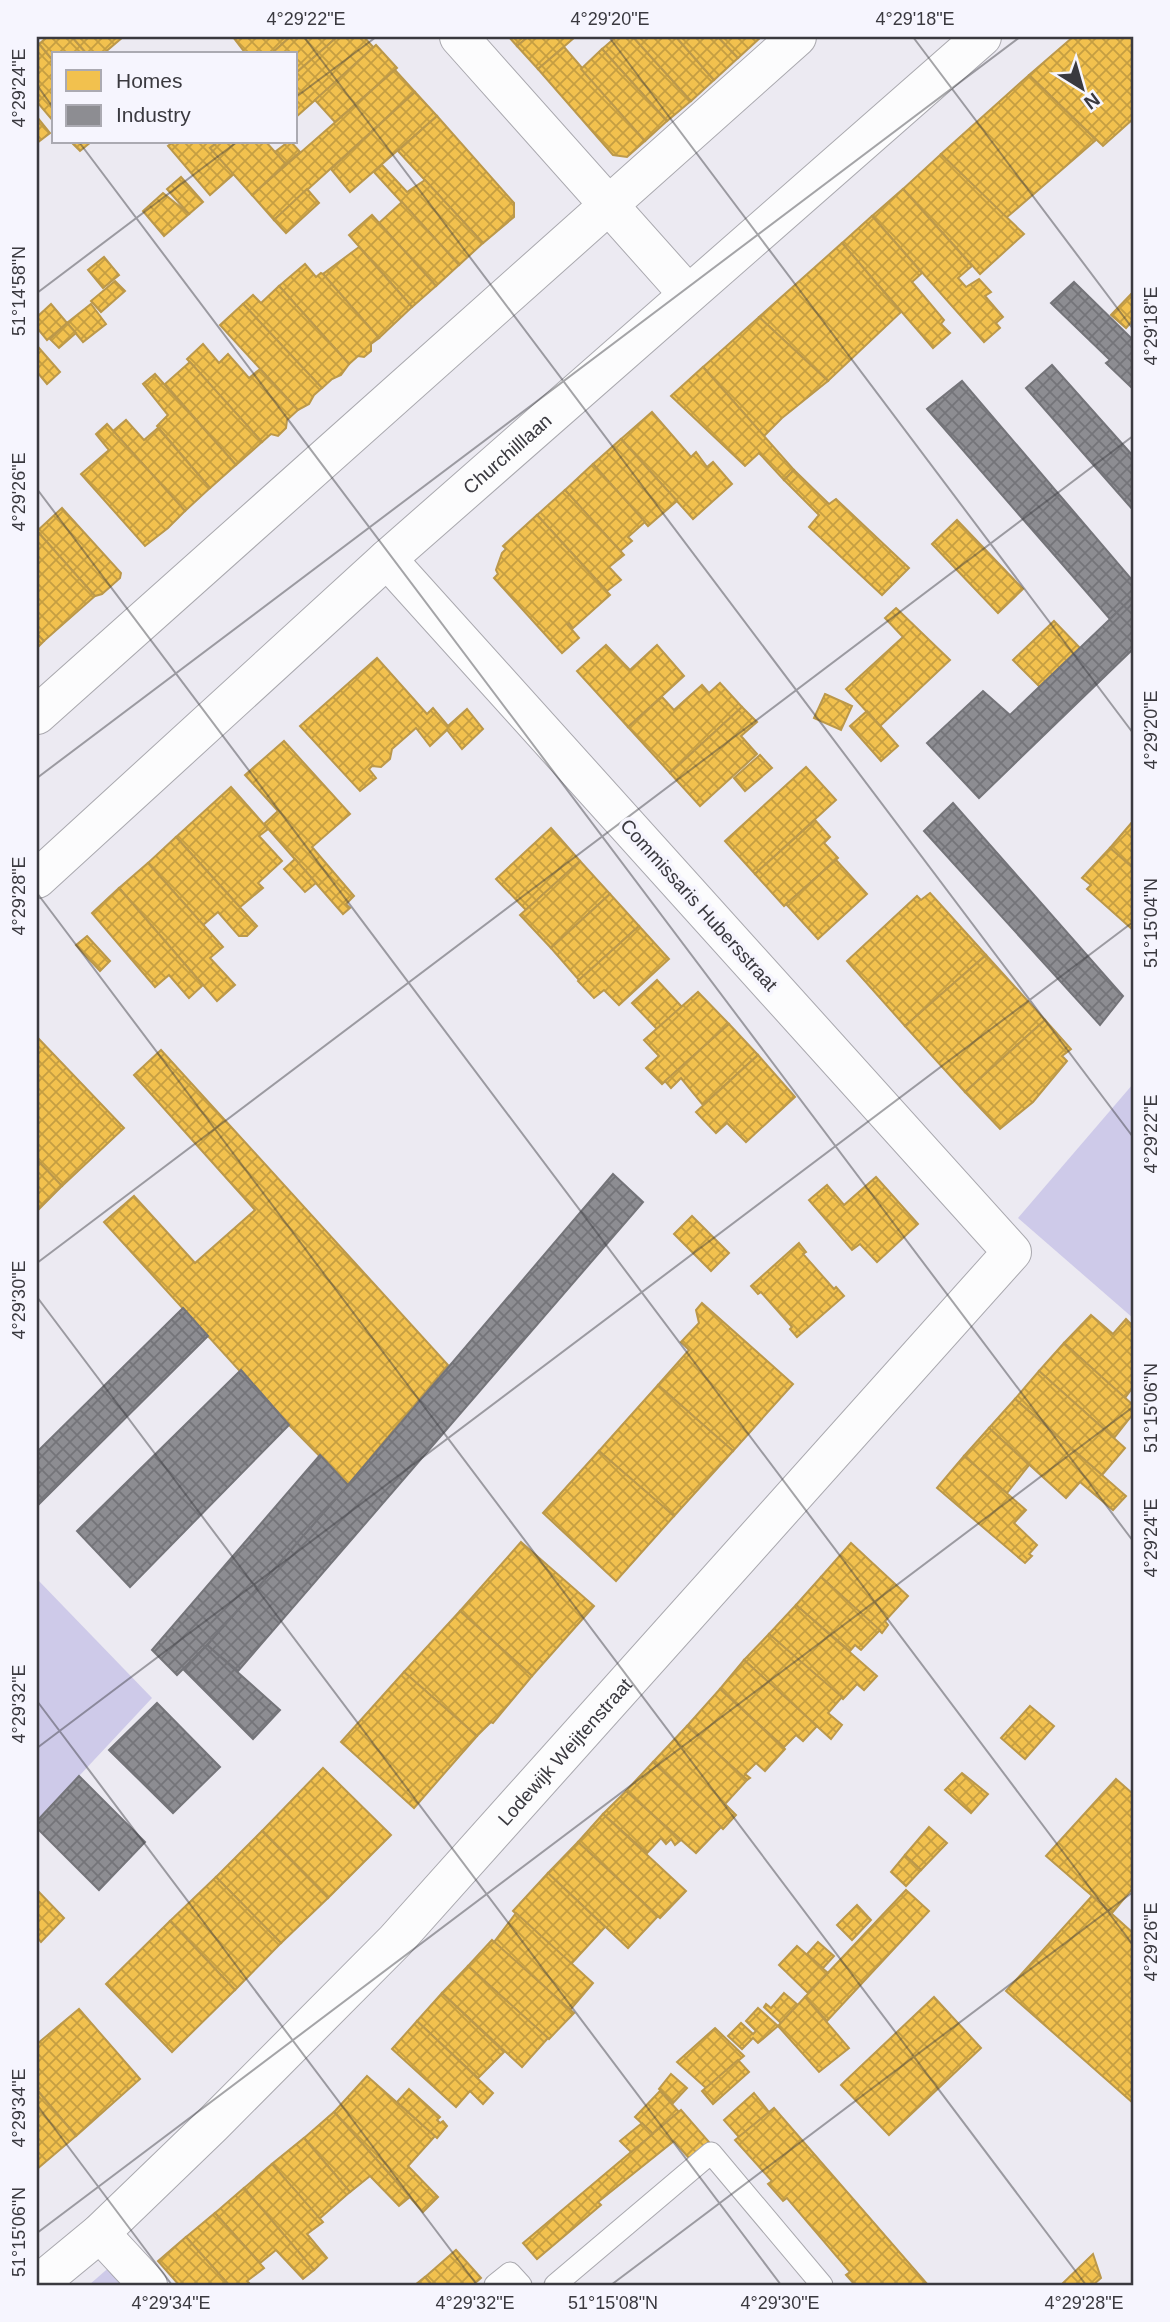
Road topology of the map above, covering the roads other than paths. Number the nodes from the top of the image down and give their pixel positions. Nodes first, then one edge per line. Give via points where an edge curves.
1 (459, 37) edge
2 (797, 37) edge
3 (982, 37) edge
4 (608, 207) junction
5 (688, 294) junction
6 (387, 559) junction
7 (37, 715) edge
8 (37, 879) edge
9 (1012, 1252) joint
10 (100, 2233) junction
11 (37, 2285) edge
12 (148, 2285) edge
13 (495, 2285) edge
14 (522, 2285) edge
15 (555, 2285) edge
16 (822, 2285) edge

1 - 4 street
2 - 4 street
3 - 5 street, Churchilllaan
4 - 5 street
4 - 7 street
5 - 6 street, Churchilllaan
6 - 8 street, Churchilllaan
6 - 9 street, Commissaris Hubersstraat
9 - 10 street, Lodewijk Weijtenstraat via 395,1941
10 - 11 street, Lodewijk Weijtenstraat
10 - 12 street
13 - 14 lane via 510,2273
15 - 16 lane via 710,2153

